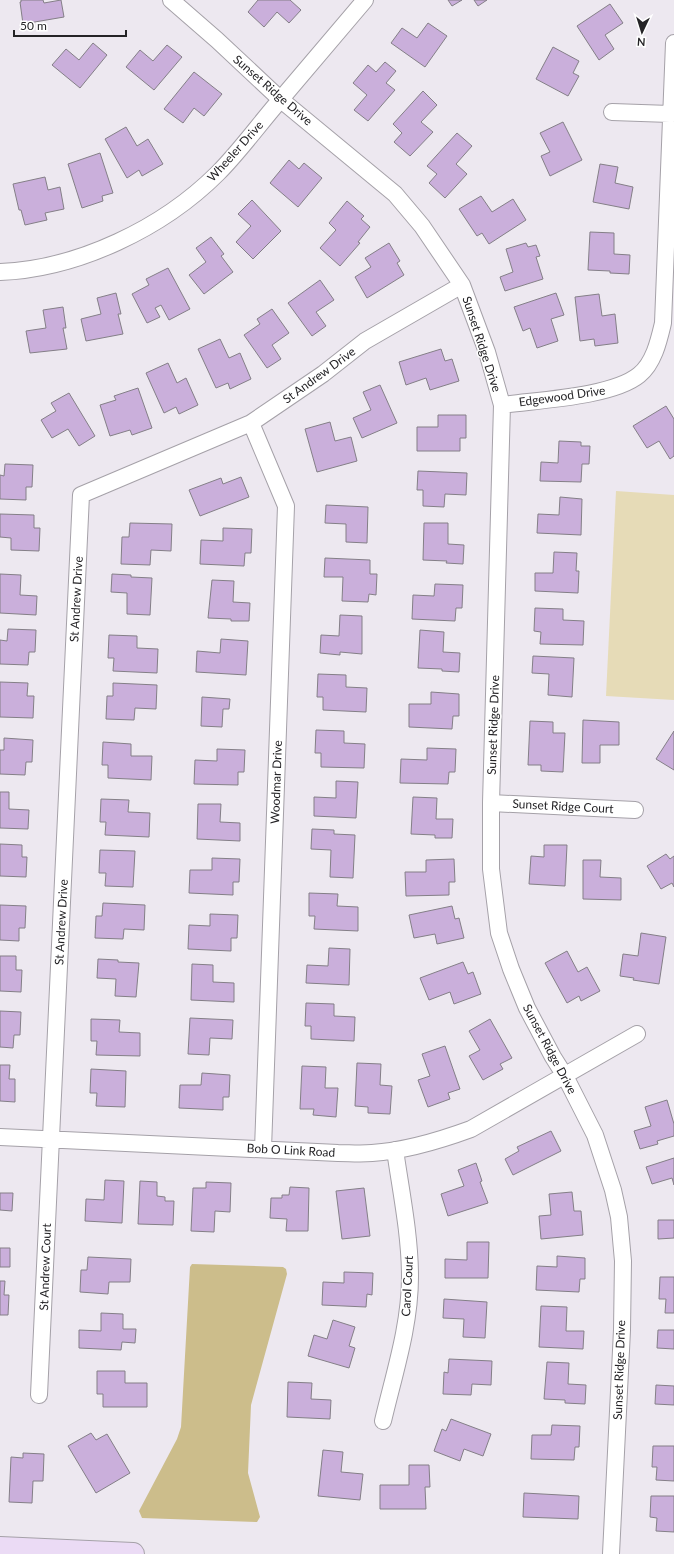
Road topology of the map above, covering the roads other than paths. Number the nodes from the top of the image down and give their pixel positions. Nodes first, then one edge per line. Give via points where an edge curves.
1 (171, 0) edge
2 (365, 0) edge
3 (674, 43) edge
4 (280, 99) junction
5 (612, 112) dead end
6 (670, 114) junction
7 (0, 272) edge
8 (462, 285) junction
9 (502, 405) junction
10 (252, 423) junction
11 (491, 803) junction
12 (635, 810) dead end
13 (637, 1034) dead end
14 (565, 1076) junction
15 (0, 1137) edge
16 (50, 1140) junction
17 (263, 1148) junction
18 (395, 1150) junction
19 (39, 1395) dead end
20 (383, 1421) dead end
21 (0, 1548) edge
22 (133, 1554) edge
23 (611, 1554) edge

1 - 4 street, Sunset Ridge Drive
2 - 4 street, Wheeler Drive
3 - 6 street, Edgewood Drive
4 - 7 street, Wheeler Drive via 218,173 176,209 140,232 75,259 38,268
4 - 8 street, Sunset Ridge Drive via 395,194 422,226
5 - 6 street
6 - 9 street, Edgewood Drive via 663,323 650,361 638,376 610,389
8 - 9 street, Sunset Ridge Drive via 487,352
8 - 10 street, St Andrew Drive via 365,341 323,374
9 - 11 street, Sunset Ridge Drive
10 - 16 street, St Andrew Drive via 81,495
10 - 17 street, Woodmar Drive via 286,506
11 - 12 street, Sunset Ridge Court
11 - 14 street, Sunset Ridge Drive via 491,869 499,933 527,1008
13 - 14 street, Bob O Link Road
14 - 18 street, Bob O Link Road via 471,1129
14 - 23 street, Sunset Ridge Drive via 595,1135 606,1166 621,1238 622,1330
15 - 16 street, Bob O Link Road
16 - 17 street, Bob O Link Road
16 - 19 street, St Andrew Court
17 - 18 street, Bob O Link Road via 358,1153
18 - 20 street, Carol Court via 408,1236 409,1302
21 - 22 street

